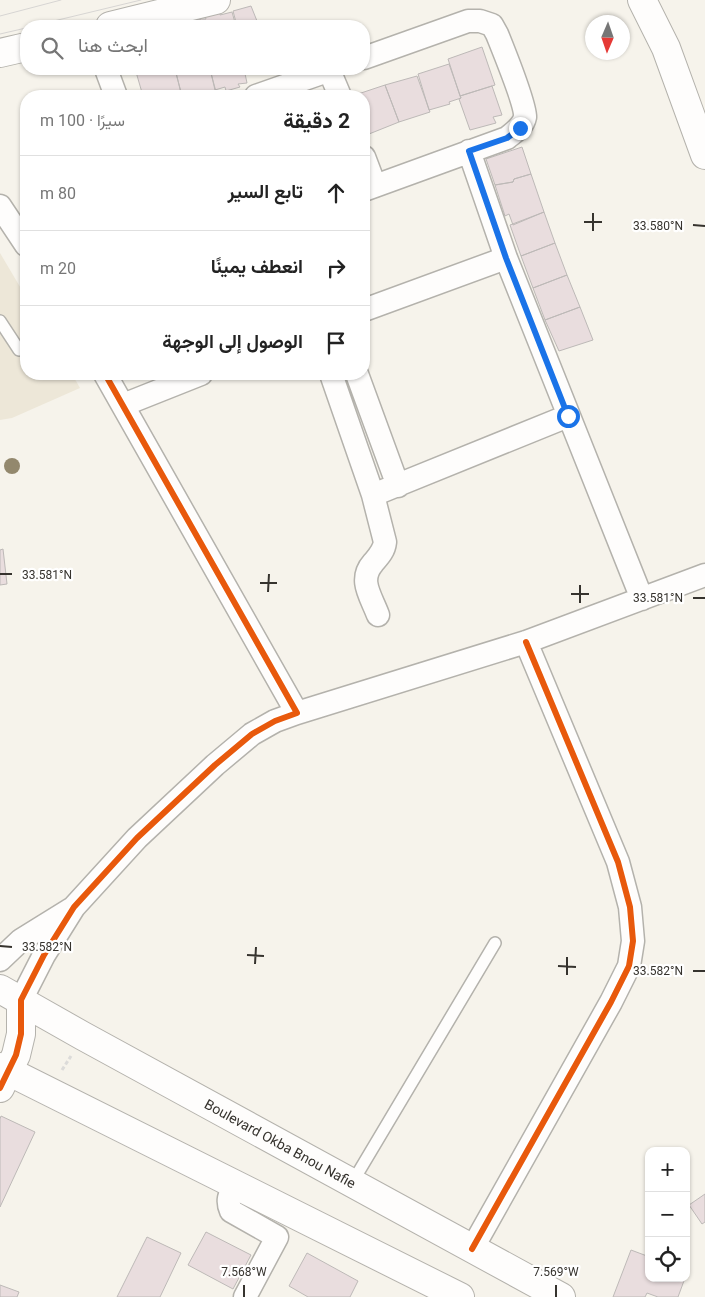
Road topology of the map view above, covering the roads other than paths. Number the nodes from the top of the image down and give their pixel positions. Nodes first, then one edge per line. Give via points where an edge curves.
1 (216, 0) edge
2 (642, 0) edge
3 (134, 20) edge
4 (20, 48) edge
5 (0, 53) edge
6 (370, 56) edge
7 (108, 75) edge
8 (317, 75) edge
9 (333, 75) edge
10 (114, 90) edge
11 (273, 90) edge
12 (338, 90) edge
13 (469, 151) junction
14 (705, 156) edge
15 (370, 188) edge
16 (0, 206) edge
17 (20, 236) edge
18 (506, 258) junction
19 (370, 308) edge
20 (0, 321) edge
21 (20, 349) edge
22 (108, 380) edge
23 (186, 380) edge
24 (332, 380) edge
25 (360, 380) edge
26 (123, 405) junction
27 (568, 416) junction
28 (398, 486) junction
29 (373, 495) junction
30 (705, 575) edge
31 (642, 599) junction
32 (378, 615) dead end
33 (526, 642) junction
34 (298, 714) junction
35 (74, 907) junction
36 (495, 943) dead end
37 (0, 960) edge
38 (11, 994) edge
39 (3, 1075) edge
40 (352, 1183) junction
41 (235, 1184) junction
42 (291, 1212) junction
43 (277, 1237) junction
44 (472, 1249) junction
45 (245, 1297) edge
46 (460, 1297) edge
47 (561, 1297) edge

1 - 3 main road
2 - 14 main road via 666,48
4 - 5 main road
6 - 13 street via 468,21 492,25 525,116 520,128 507,138
7 - 10 street
8 - 11 street
9 - 12 street
13 - 15 street
13 - 18 street
16 - 17 street
18 - 19 street
18 - 27 street
20 - 21 lane
22 - 26 street
23 - 26 street
24 - 29 street
25 - 28 street
26 - 34 street
27 - 28 street
27 - 31 street
28 - 29 street
29 - 32 street via 386,542 365,580
30 - 31 street
31 - 33 street
33 - 34 street
33 - 44 street via 618,862 630,906 633,941 629,966
34 - 35 street via 275,721 252,734 215,765 137,838
35 - 37 street via 21,940
35 - 38 street via 44,955
36 - 40 lane
38 - 39 main road via 20,1034 16,1055
38 - 40 main road, Boulevard Okba Bnou Nafie
39 - 41 main road via 50,1090
40 - 44 main road, Boulevard Okba Bnou Nafie
41 - 42 main road
41 - 43 street via 229,1195 231,1211
42 - 43 street
42 - 46 main road
43 - 45 street
44 - 47 main road, Boulevard Okba Bnou Nafie

